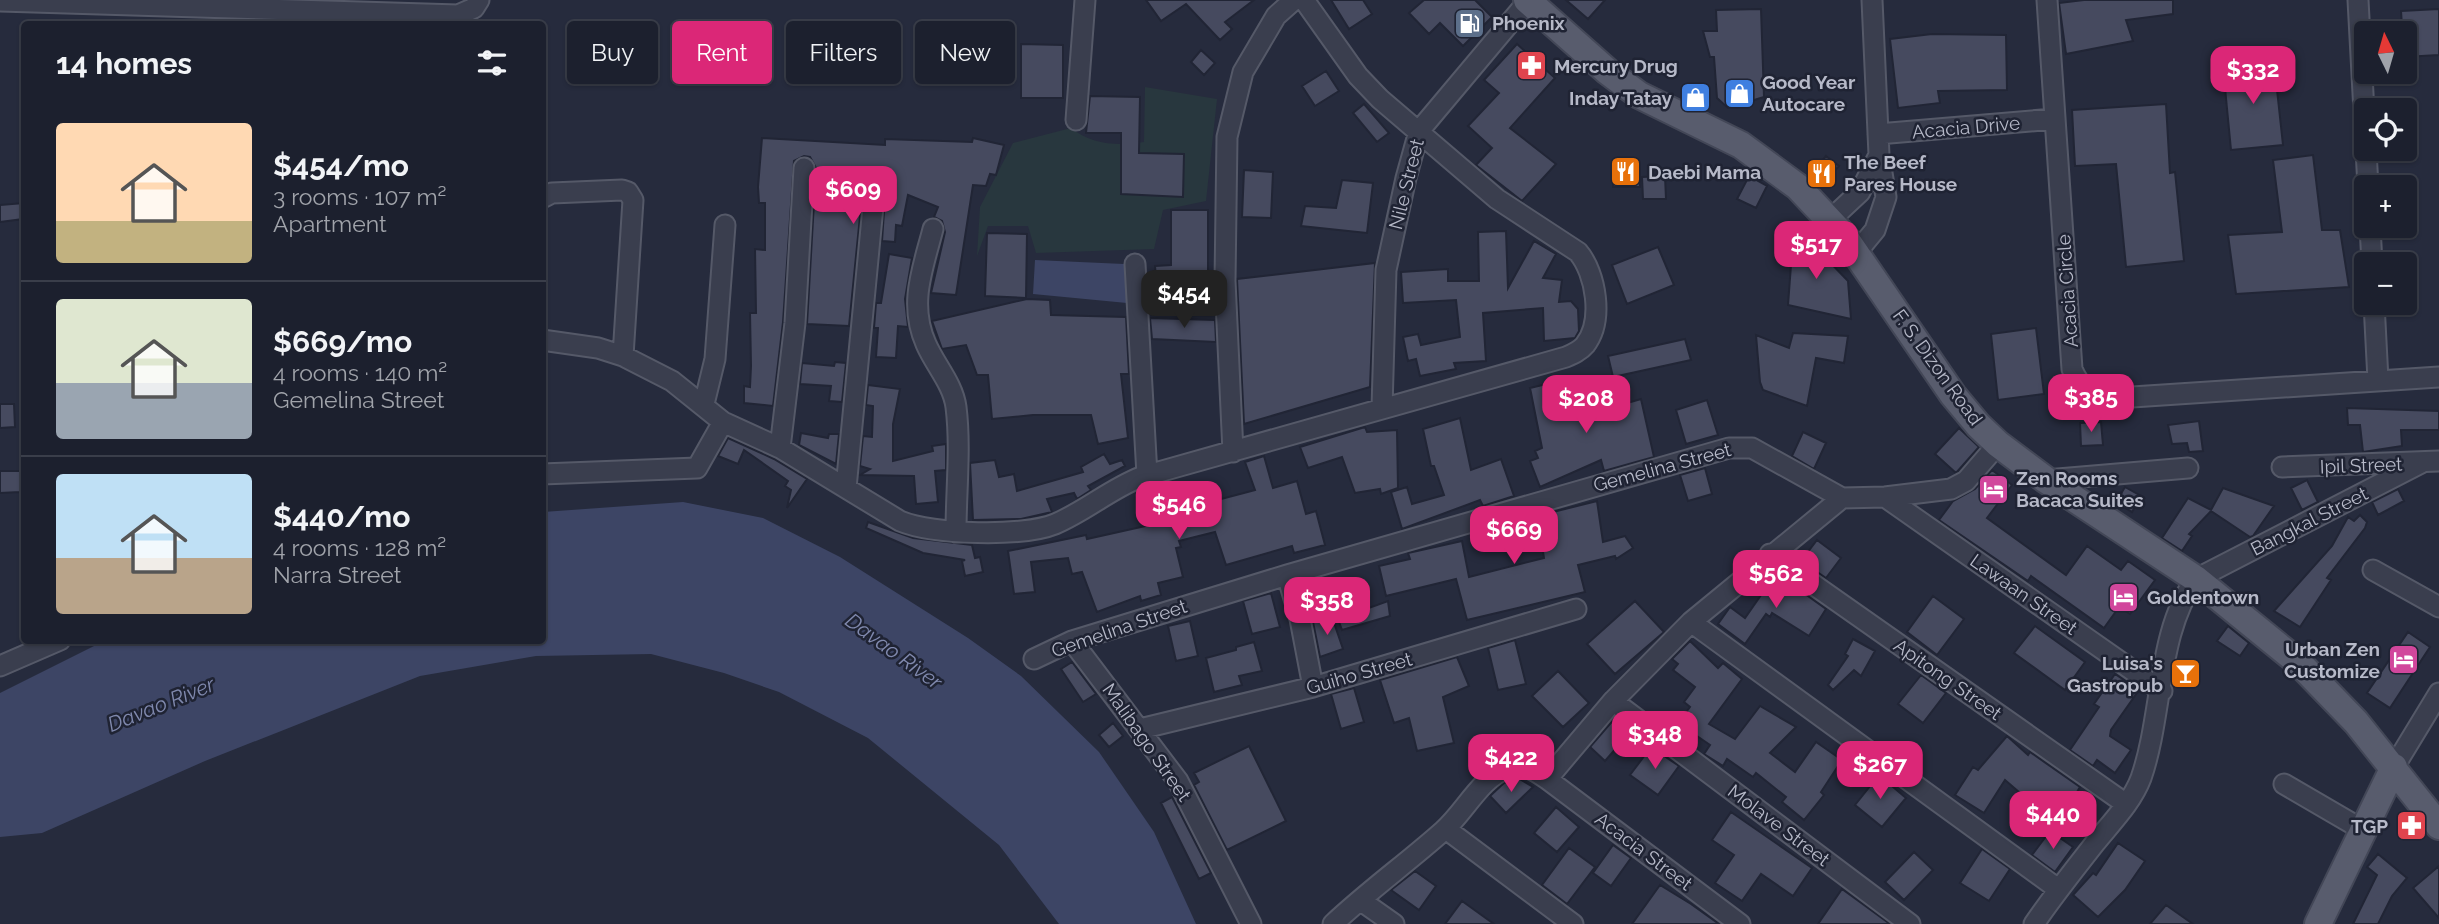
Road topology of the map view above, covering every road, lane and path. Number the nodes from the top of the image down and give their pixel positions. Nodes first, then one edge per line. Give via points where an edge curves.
1 (479, 0) edge
2 (1085, 0) edge
3 (1294, 0) edge
4 (1304, 0) edge
5 (1528, 0) edge
6 (1872, 0) edge
7 (2047, 0) edge
8 (2358, 0) edge
9 (0, 1) edge
10 (387, 19) edge
11 (2054, 119) junction
12 (1076, 120) dead end
13 (1419, 131) junction
14 (1878, 134) junction
15 (1879, 155) junction
16 (804, 168) dead end
17 (2367, 175) edge
18 (875, 186) dead end
19 (546, 196) edge
20 (1830, 220) junction
21 (724, 225) dead end
22 (933, 229) dead end
23 (1856, 253) junction
24 (1135, 264) dead end
25 (2375, 315) edge
26 (546, 341) edge
27 (623, 356) junction
28 (2439, 377) edge
29 (2378, 380) junction
30 (704, 404) junction
31 (1382, 408) junction
32 (723, 422) junction
33 (1998, 444) junction
34 (780, 448) junction
35 (1233, 452) junction
36 (2430, 462) edge
37 (2282, 467) dead end
38 (2188, 468) dead end
39 (546, 474) edge
40 (1147, 475) junction
41 (2046, 480) junction
42 (846, 488) junction
43 (1885, 497) junction
44 (1842, 498) junction
45 (956, 532) junction
46 (1770, 554) junction
47 (2373, 570) dead end
48 (1287, 575) junction
49 (2196, 579) junction
50 (2439, 607) edge
51 (1576, 609) dead end
52 (1691, 622) junction
53 (1072, 640) junction
54 (51, 644) edge
55 (1034, 659) dead end
56 (0, 666) edge
57 (1313, 687) junction
58 (2162, 691) junction
59 (2439, 693) edge
60 (1613, 701) junction
61 (1140, 729) junction
62 (2394, 767) junction
63 (1547, 779) junction
64 (2284, 784) dead end
65 (2126, 804) junction
66 (2439, 826) edge
67 (1446, 829) junction
68 (2363, 830) junction
69 (2058, 889) junction
70 (1360, 900) junction
71 (1251, 924) edge
72 (1333, 924) edge
73 (1394, 924) edge
74 (1573, 924) edge
75 (1740, 924) edge
76 (1910, 924) edge
77 (2034, 924) edge
78 (2318, 924) edge

1 - 10 street via 474,8 458,15
2 - 12 street
3 - 35 street via 1276,16 1242,72 1227,137 1225,281
4 - 13 street via 1358,76
5 - 13 street, Nile Street
5 - 20 main road, F. S. Dizon Road via 1639,95 1707,127 1773,166
6 - 14 street
7 - 11 street, Acacia Circle
8 - 17 street
9 - 10 street
11 - 14 street, Acacia Drive
11 - 29 street, Acacia Circle via 2072,369 2088,393 2117,398
13 - 31 street, Nile Street via 1386,270
13 - 31 street via 1497,199 1578,252 1592,273 1595,314 1586,344 1566,357
14 - 15 street
15 - 20 street via 1860,192
15 - 23 street via 1884,206 1875,230
16 - 34 street via 795,323
18 - 42 street
19 - 27 street via 622,190 631,196
20 - 23 main road, F. S. Dizon Road
21 - 30 street via 715,359
22 - 45 street via 916,310 925,343 956,407
23 - 33 main road, F. S. Dizon Road via 1954,394
24 - 40 street
25 - 29 street
26 - 27 street
27 - 30 street
28 - 29 street, Acacia Circle
30 - 32 street
31 - 35 street
32 - 34 street
32 - 39 street via 697,468
33 - 41 main road, F. S. Dizon Road
33 - 43 street via 1975,472 1951,489
34 - 42 street
35 - 40 street
36 - 37 street, Ipil Street
36 - 49 street, Bangkal Street
38 - 41 street
40 - 45 street via 1121,484 1051,526
41 - 49 main road, F. S. Dizon Road
42 - 45 street via 915,527
43 - 44 street
43 - 58 street, Lawaan Street
44 - 46 street
44 - 48 street, Gemelina Street via 1752,447 1740,446
46 - 52 street
46 - 65 street, Apitong Street
47 - 50 street
48 - 53 street, Gemelina Street
48 - 57 street
49 - 58 street via 2183,597 2174,623
49 - 62 main road, F. S. Dizon Road via 2298,662
51 - 57 street, Guiho Street
52 - 60 street
52 - 69 street
53 - 55 street, Gemelina Street
53 - 61 street, Malibago Street
54 - 56 street
57 - 61 street, Guiho Street
58 - 65 street via 2140,781
59 - 62 street
60 - 63 street
60 - 76 street, Molave Street
61 - 71 street, Malibago Street via 1178,781
62 - 66 main road, F. S. Dizon Road
62 - 68 main road
63 - 67 street, Acacia Street via 1527,766 1509,767 1487,782
63 - 75 street, Acacia Street
64 - 68 street
65 - 69 street
67 - 70 street, Acacia Street
67 - 74 street
68 - 78 main road
69 - 77 street
70 - 72 street, Acacia Street
70 - 73 street

